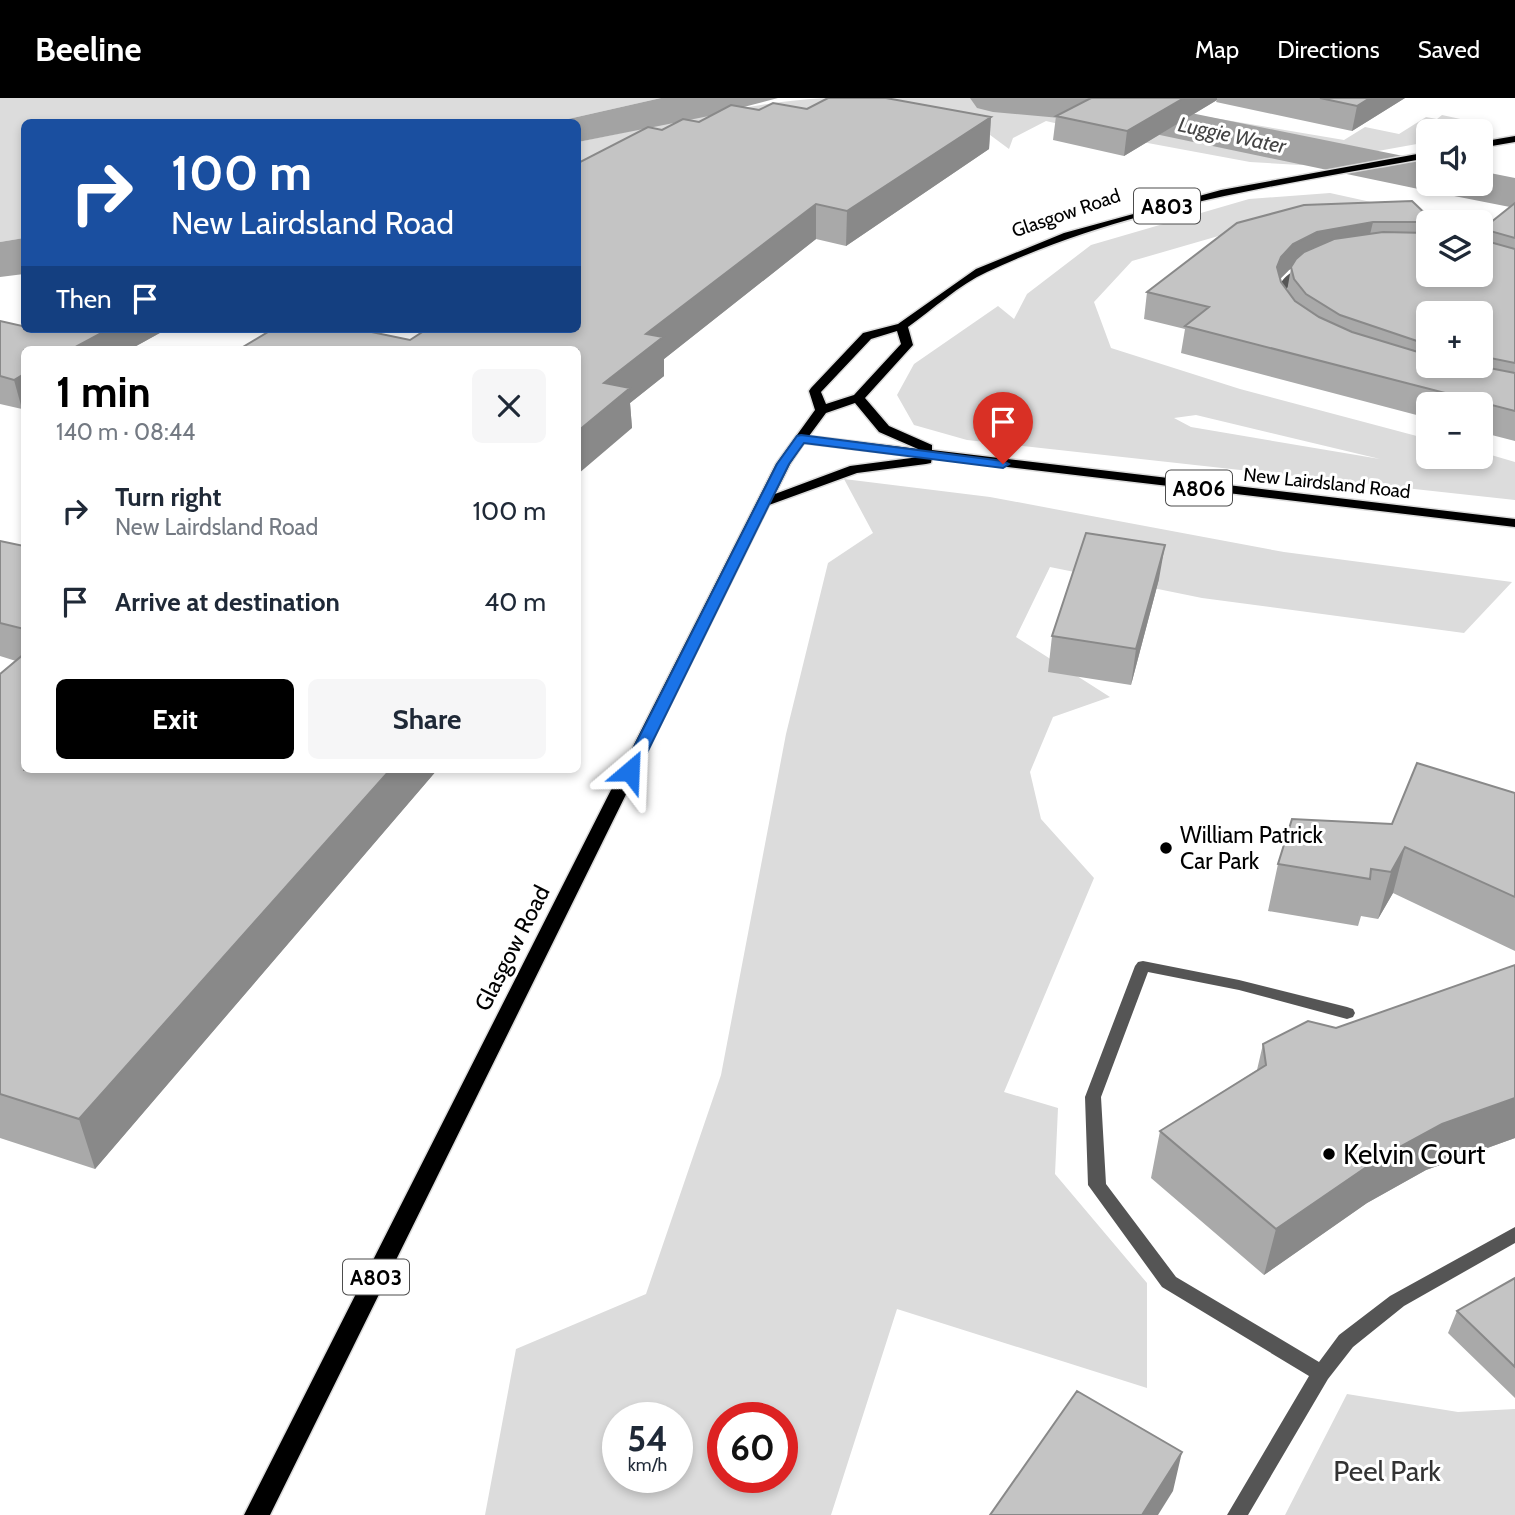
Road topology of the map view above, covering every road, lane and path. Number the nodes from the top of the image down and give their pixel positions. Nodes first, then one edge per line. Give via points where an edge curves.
1 (1515, 139) edge
2 (1493, 143) edge
3 (1416, 157) edge
4 (1317, 263) edge
5 (1282, 308) edge
6 (902, 326) junction
7 (858, 398) junction
8 (821, 410) junction
9 (801, 439) junction
10 (949, 458) junction
11 (765, 502) junction
12 (1515, 523) edge
13 (1347, 1013) dead end
14 (1515, 1234) edge
15 (1321, 1373) junction
16 (257, 1515) edge
17 (1237, 1515) edge

1 - 2 main road
3 - 6 main road, Glasgow Road / A803 via 1220,193 1068,235 980,271
4 - 5 street via 1289,276 1280,288
6 - 7 main road via 907,345
6 - 8 main road, Glasgow Road / A803 via 867,336 815,391
7 - 8 main road
7 - 10 main road via 884,429
8 - 9 main road, Glasgow Road / A803
9 - 10 main road, New Lairdsland Road / A806
9 - 11 main road, Glasgow Road / A803
10 - 11 main road via 855,469
10 - 12 main road, New Lairdsland Road / A806
11 - 16 main road, Glasgow Road / A803
13 - 15 street via 1143,966 1093,1097 1097,1185 1170,1282
14 - 15 street via 1397,1301 1346,1341
15 - 17 street

